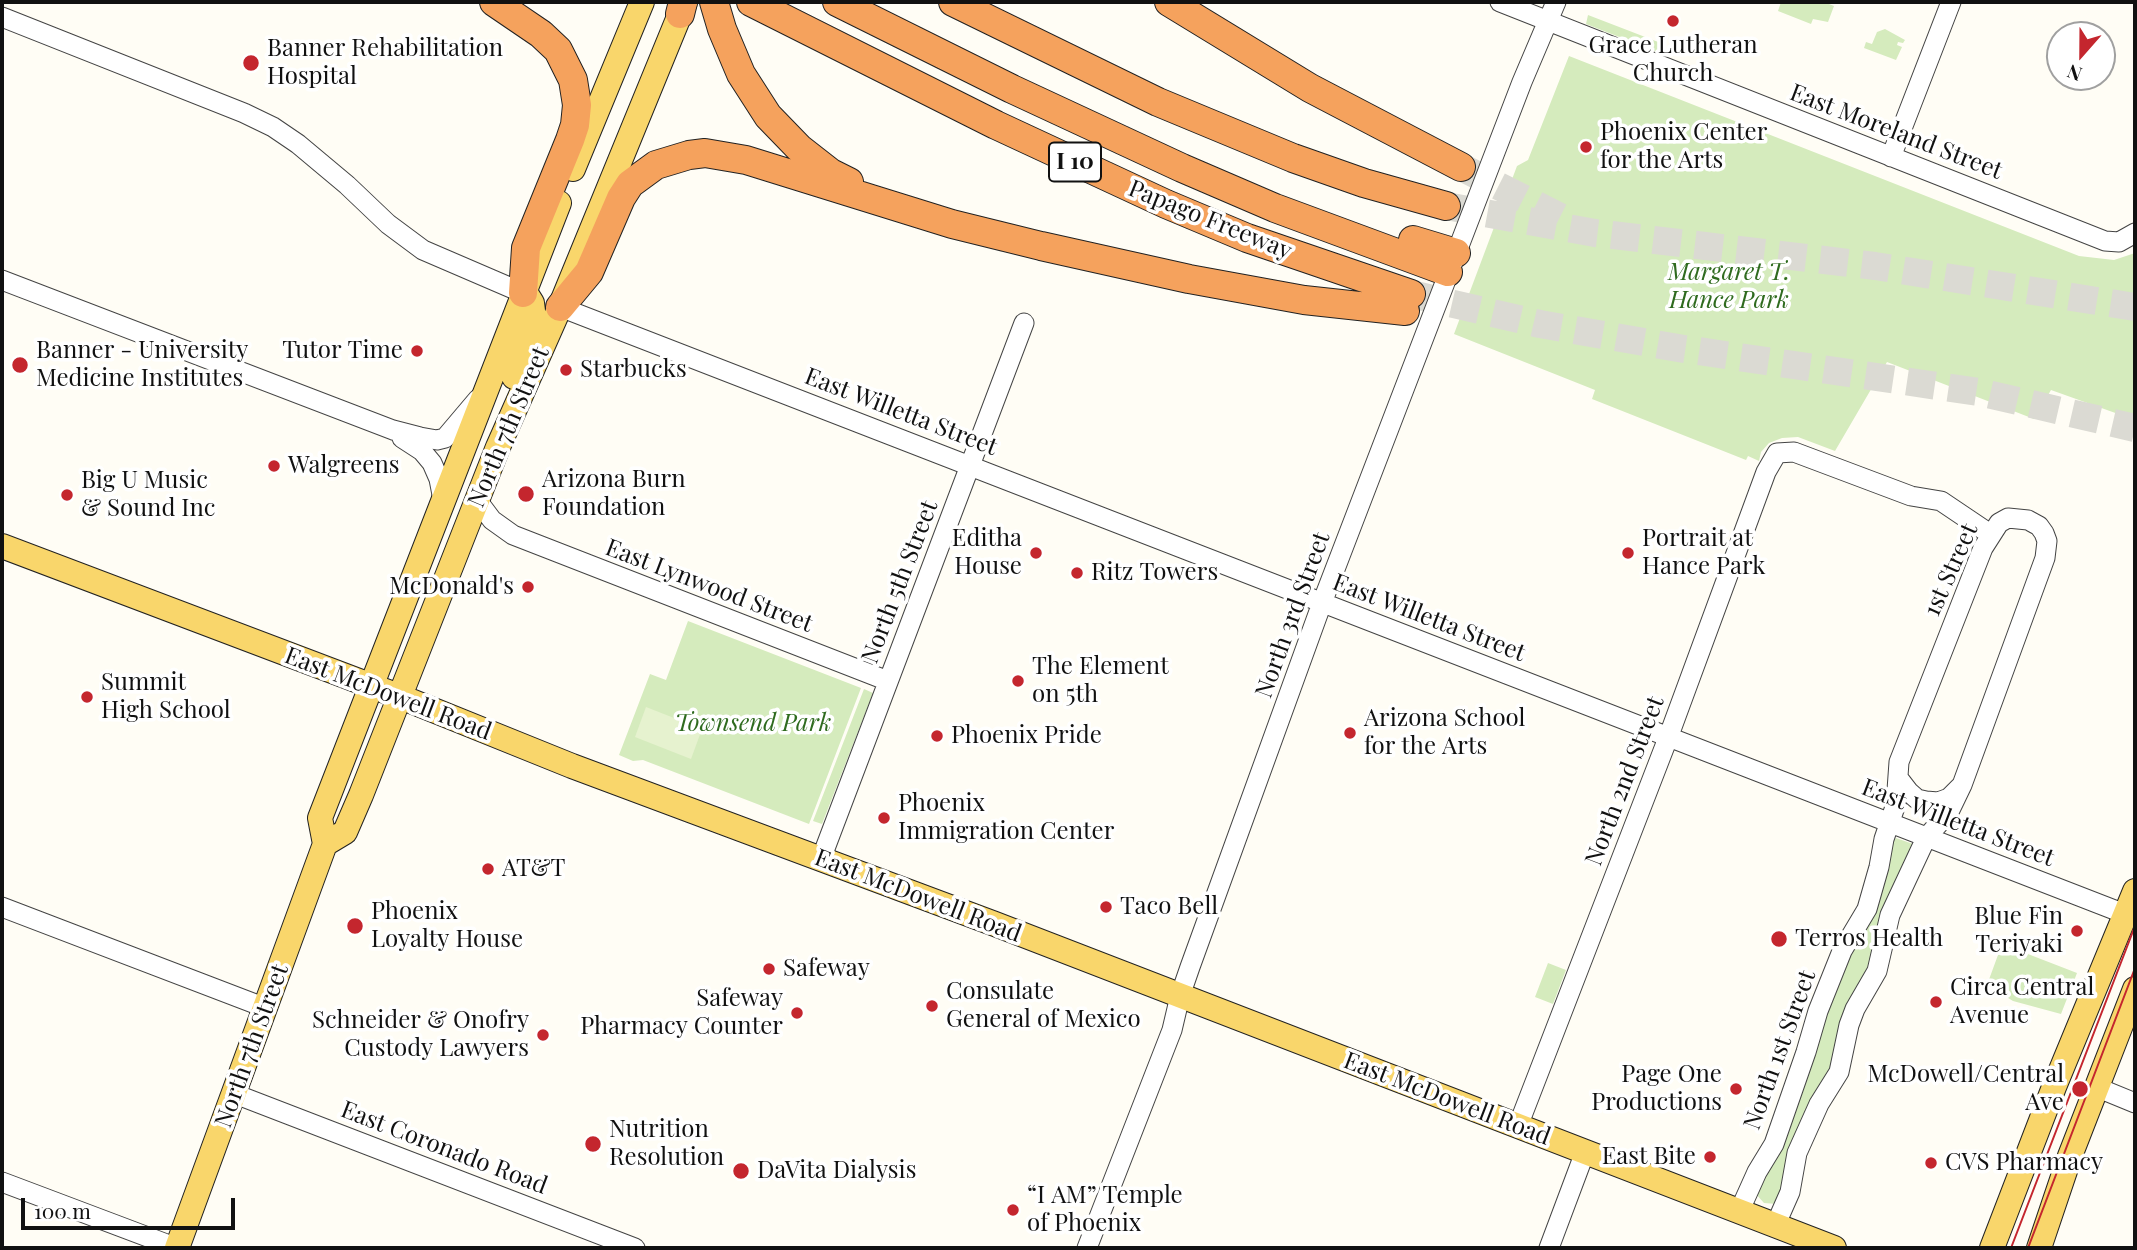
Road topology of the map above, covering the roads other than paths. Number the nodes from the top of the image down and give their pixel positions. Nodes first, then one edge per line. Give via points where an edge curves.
1 (494, 2) edge
2 (642, 2) edge
3 (714, 2) edge
4 (751, 2) edge
5 (837, 2) edge
6 (870, 2) edge
7 (953, 2) edge
8 (1169, 2) edge
9 (1500, 2) edge
10 (1556, 2) edge
11 (1951, 2) edge
12 (683, 6) edge
13 (2, 17) edge
14 (1548, 21) junction
15 (1891, 157) junction
16 (1461, 167) tunnel mouth
17 (889, 202) junction
18 (1446, 206) tunnel mouth
19 (2127, 237) edge
20 (1452, 263) junction
21 (2, 279) edge
22 (523, 293) junction
23 (559, 307) junction
24 (1024, 323) dead end
25 (486, 390) junction
26 (520, 396) junction
27 (393, 430) junction
28 (971, 466) junction
29 (443, 500) junction
30 (477, 500) junction
31 (465, 532) junction
32 (1990, 534) junction
33 (513, 535) junction
34 (2, 546) edge
35 (1322, 603) junction
36 (888, 681) junction
37 (371, 686) junction
38 (401, 697) junction
39 (1668, 738) junction
40 (1899, 779) junction
41 (1962, 785) junction
42 (1889, 823) junction
43 (1926, 838) junction
44 (325, 844) junction
45 (821, 859) junction
46 (2135, 891) edge
47 (2, 907) edge
48 (2124, 914) junction
49 (2135, 989) edge
50 (1180, 996) junction
51 (266, 1008) junction
52 (2096, 1087) junction
53 (234, 1094) junction
54 (2135, 1103) edge
55 (1518, 1126) junction
56 (1585, 1152) junction
57 (2, 1182) edge
58 (1739, 1212) junction
59 (1775, 1226) junction
60 (177, 1248) edge
61 (635, 1248) edge
62 (1087, 1248) edge
63 (1549, 1248) edge
64 (1834, 1248) edge
65 (1992, 1248) edge
66 (2039, 1248) edge

1 - 22 highway via 558,50 573,80 577,105 570,140 526,248
2 - 22 main road, North 7th Street
3 - 17 highway via 731,53 757,101 799,148 831,173
4 - 17 highway, Papago Freeway / I 10 via 1166,204 1408,302 1304,300 1189,279 952,224
5 - 20 highway via 1012,89 1275,208
6 - 20 highway via 1200,163
7 - 18 highway via 1191,116 1364,183
8 - 16 highway via 1310,88
9 - 14 street, East Moreland Street
10 - 14 street, North 3rd Street
11 - 15 street
12 - 23 main road, North 7th Street
13 - 22 street via 273,127 424,250
14 - 15 street, East Moreland Street
14 - 20 street, North 3rd Street
15 - 19 street, East Moreland Street via 2105,241
17 - 23 highway via 723,155 705,153 669,160 630,184 589,272
20 - 35 street, North 3rd Street
21 - 27 street
22 - 25 main road, North 7th Street
22 - 26 main road via 529,296 533,311 514,377
23 - 26 main road, North 7th Street
23 - 28 street, East Willetta Street
24 - 28 street, North 5th Street
25 - 27 street via 444,438
25 - 29 main road, North 7th Street
26 - 30 main road, North 7th Street
27 - 29 street via 432,463
28 - 35 street, East Willetta Street
28 - 36 street, North 5th Street
29 - 37 main road, North 7th Street
30 - 31 main road, North 7th Street
30 - 33 street, East Lynwood Street via 492,520
31 - 33 street, East Lynwood Street
31 - 38 main road, North 7th Street
32 - 39 street, North 2nd Street via 1941,501 1911,496 1794,452 1777,453
32 - 40 street, 1st Street via 1899,762
32 - 41 street, 1st Street via 2008,518 2028,520 2044,533 2047,550
33 - 36 street, East Lynwood Street
34 - 37 main road, East McDowell Road
35 - 39 street, East Willetta Street
35 - 50 street, North 3rd Street
36 - 45 street, North 5th Street
37 - 38 main road, East McDowell Road
37 - 44 main road, North 7th Street via 320,818
38 - 44 main road, North 7th Street via 345,832
38 - 45 main road, East McDowell Road
39 - 42 street, East Willetta Street
39 - 55 street, North 2nd Street
40 - 41 street via 1917,799 1926,802 1949,797
40 - 42 street, 1st Street
41 - 43 street, 1st Street via 1949,812
42 - 43 street, East Willetta Street
42 - 58 street, North 1st Street via 1867,909 1842,951 1774,1144
43 - 48 street, East Willetta Street
43 - 59 street via 1890,915 1877,971 1849,1025 1839,1072 1797,1153 1790,1192
44 - 51 main road, North 7th Street
45 - 50 main road, East McDowell Road
46 - 48 main road
47 - 51 street
48 - 65 main road
49 - 52 main road
50 - 55 main road, East McDowell Road
50 - 62 street, North 3rd Street via 1172,1030
51 - 53 main road, North 7th Street
52 - 54 street
52 - 66 main road
53 - 60 main road, North 7th Street
53 - 61 street, East Coronado Road
55 - 56 main road, East McDowell Road
56 - 58 main road, East McDowell Road
56 - 63 street
57 - 60 street
58 - 59 main road, East McDowell Road
59 - 64 main road, East McDowell Road

